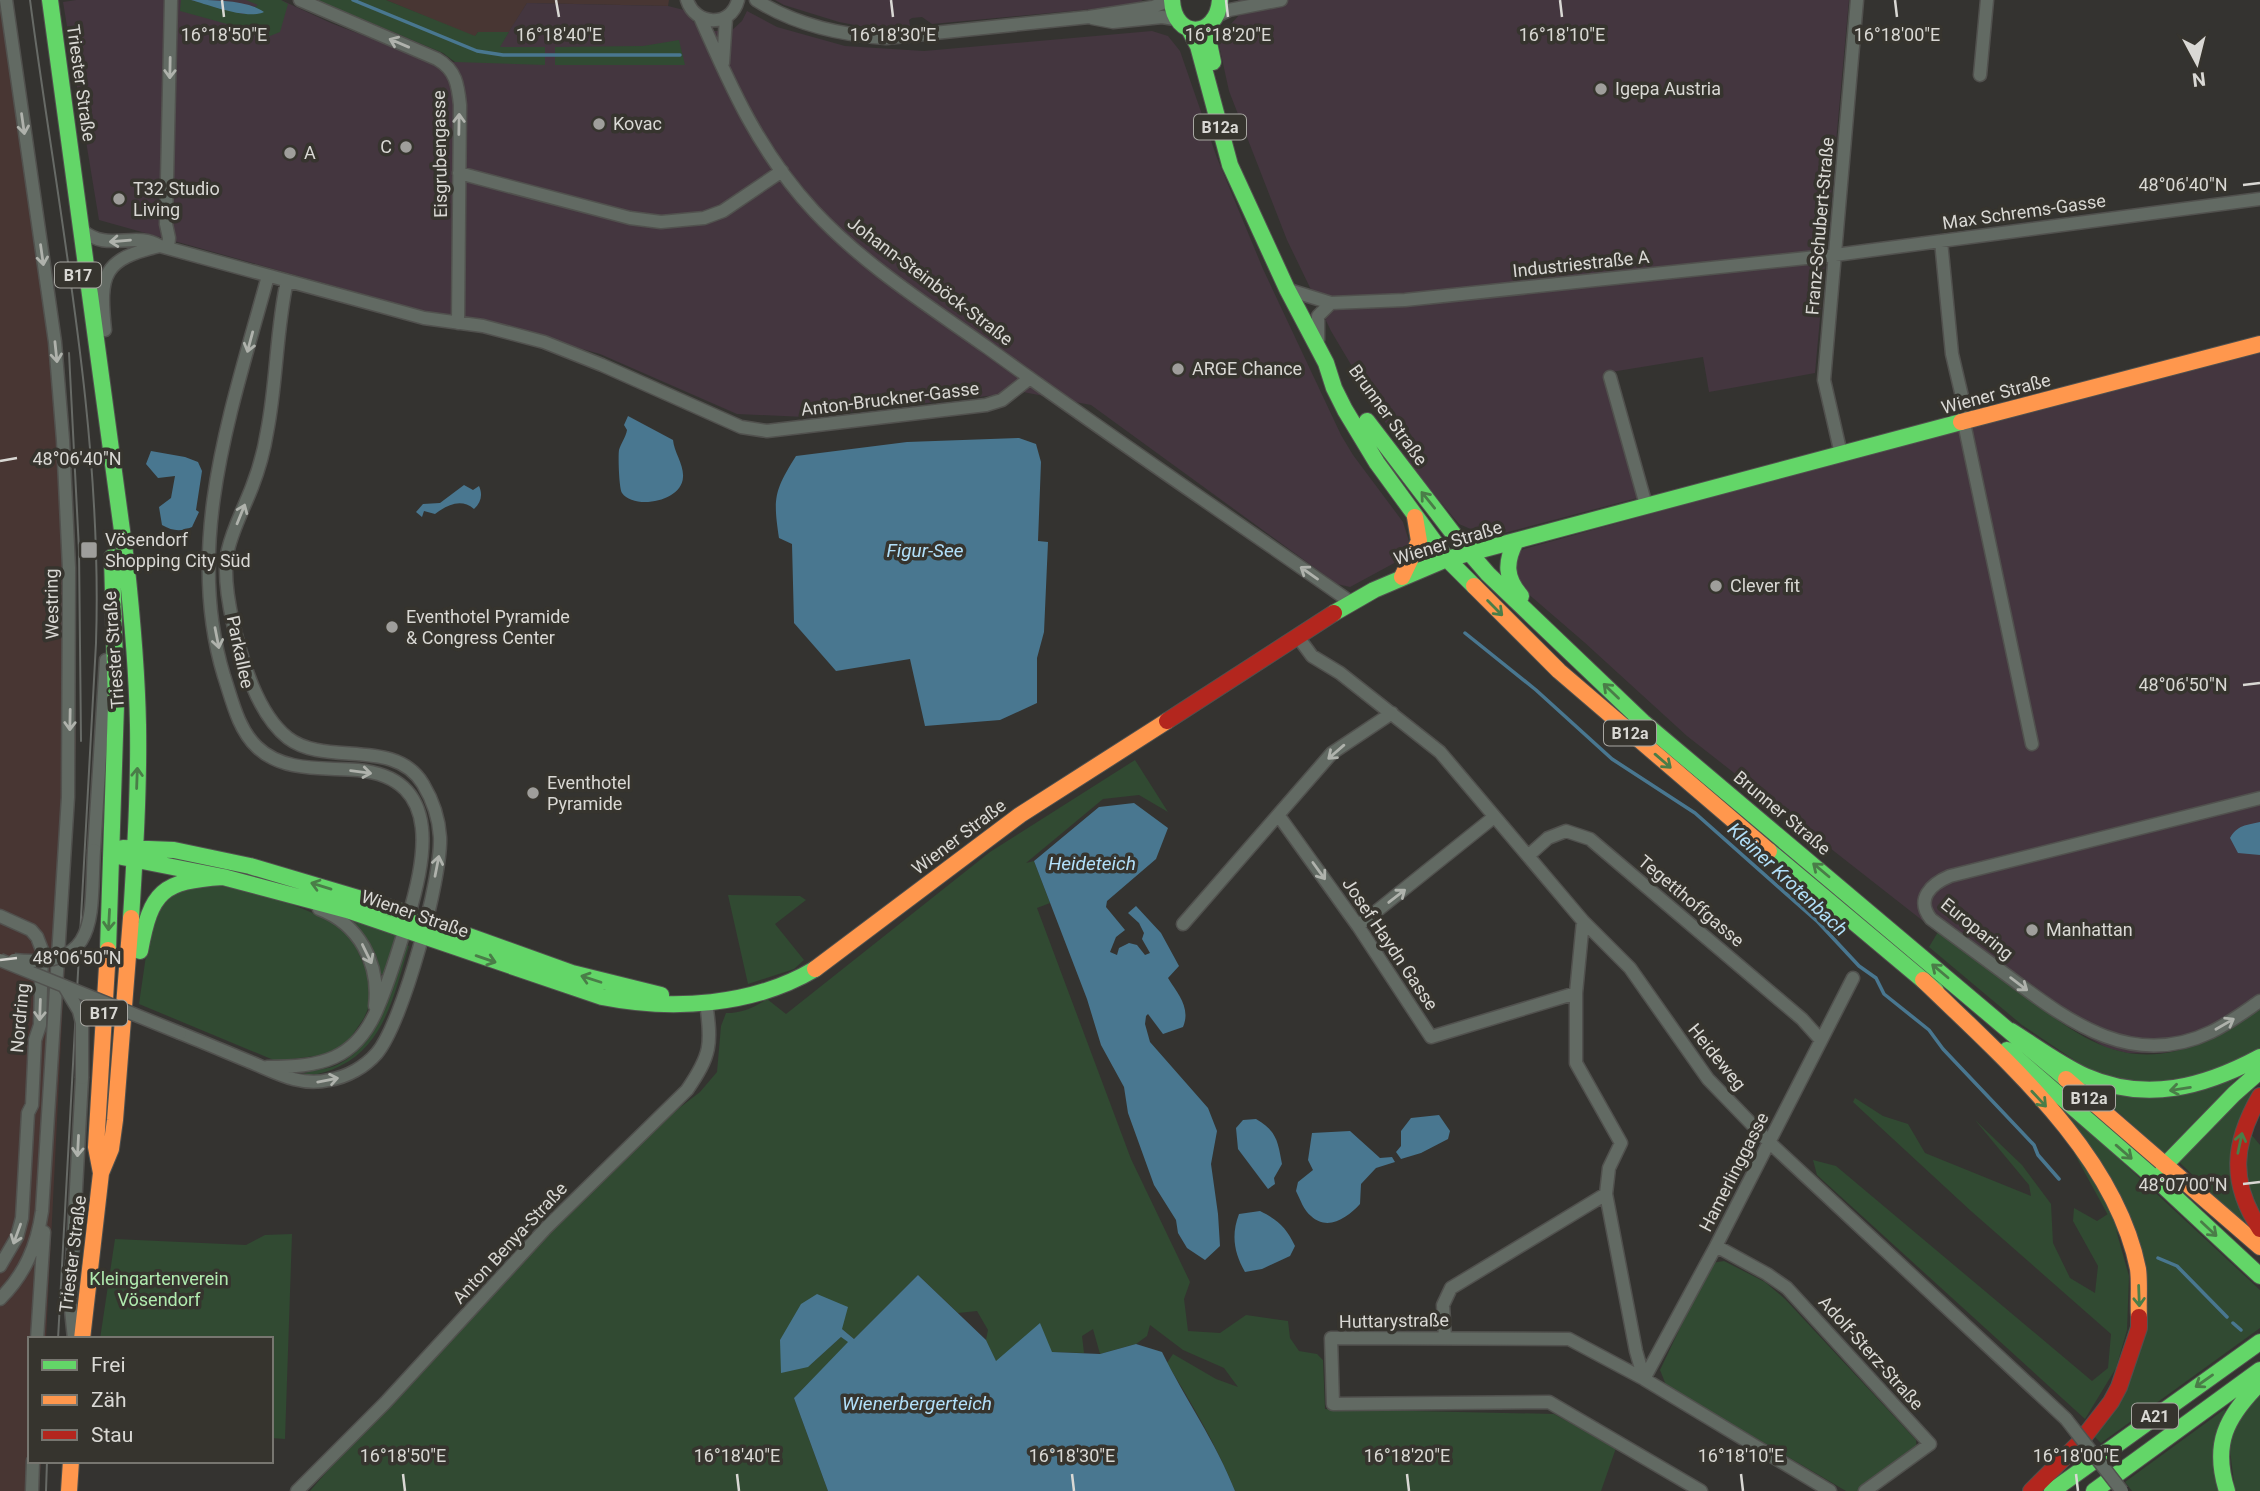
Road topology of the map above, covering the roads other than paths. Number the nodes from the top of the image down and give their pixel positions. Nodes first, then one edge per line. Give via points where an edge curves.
1 (6, 0) edge
2 (40, 0) edge
3 (50, 0) edge
4 (172, 0) edge
5 (300, 0) edge
6 (687, 0) edge
7 (1171, 0) edge
8 (1281, 0) edge
9 (1857, 0) edge
10 (1987, 0) edge
11 (760, 3) edge
12 (733, 9) edge
13 (1216, 13) edge
14 (700, 17) junction
15 (1088, 17) junction
16 (1175, 19) junction
17 (1189, 29) junction
18 (723, 67) junction
19 (1980, 75) dead end
20 (782, 172) junction
21 (459, 173) junction
22 (2260, 199) edge
23 (1257, 222) junction
24 (82, 230) junction
25 (1941, 241) junction
26 (164, 247) junction
27 (1835, 255) junction
28 (268, 276) junction
29 (288, 281) junction
30 (1287, 289) junction
31 (1331, 303) junction
32 (458, 323) junction
33 (2260, 344) edge
34 (1316, 346) junction
35 (1326, 363) junction
36 (101, 374) junction
37 (1610, 377) dead end
38 (1030, 379) junction
39 (1966, 422) junction
40 (1842, 454) junction
41 (1646, 505) junction
42 (1415, 515) junction
43 (1516, 541) junction
44 (112, 551) junction
45 (1471, 553) junction
46 (1447, 559) junction
47 (1402, 577) junction
48 (228, 590) junction
49 (210, 592) junction
50 (1352, 603) junction
51 (1549, 630) junction
52 (1298, 637) junction
53 (1392, 713) junction
54 (289, 739) junction
55 (2032, 744) dead end
56 (276, 759) junction
57 (2260, 799) edge
58 (1279, 816) junction
59 (1494, 817) junction
60 (113, 852) junction
61 (134, 853) junction
62 (1528, 856) junction
63 (223, 877) junction
64 (297, 897) junction
65 (0, 916) edge
66 (426, 920) junction
67 (407, 921) junction
68 (1583, 921) junction
69 (1183, 924) dead end
70 (1359, 926) junction
71 (422, 936) junction
72 (0, 959) edge
73 (1853, 978) dead end
74 (1923, 980) junction
75 (64, 986) junction
76 (1576, 993) junction
77 (2260, 1001) edge
78 (706, 1002) junction
79 (374, 1016) junction
80 (2011, 1031) junction
81 (1820, 1039) junction
82 (120, 1043) junction
83 (2260, 1057) edge
84 (263, 1067) junction
85 (2260, 1071) edge
86 (2260, 1096) edge
87 (1769, 1142) junction
88 (2166, 1164) junction
89 (102, 1173) junction
90 (2159, 1182) junction
91 (1606, 1194) junction
92 (42, 1211) junction
93 (2260, 1229) edge
94 (1716, 1246) junction
95 (2260, 1247) edge
96 (0, 1266) edge
97 (2260, 1276) edge
98 (0, 1299) edge
99 (37, 1337) edge
100 (74, 1337) edge
101 (82, 1337) edge
102 (1445, 1338) junction
103 (2260, 1342) edge
104 (2260, 1370) edge
105 (1644, 1379) junction
106 (2260, 1383) edge
107 (33, 1463) edge
108 (71, 1463) edge
109 (32, 1491) edge
110 (69, 1491) edge
111 (297, 1491) edge
112 (1701, 1491) edge
113 (1830, 1491) edge
114 (1865, 1491) edge
115 (2031, 1491) edge
116 (2052, 1491) edge
117 (2094, 1491) edge
118 (2122, 1491) edge
119 (2227, 1491) edge

1 -> 92 street, Westring via 55,342 69,568 68,797
2 - 44 main road, Triester Straße / B17
3 - 24 main road, Triester Straße / B17
4 -> 26 street via 169,238
21 -> 5 street, Eisgrubengasse via 458,91 449,66
6 - 14 street, Johann-Steinböck-Straße
7 - 15 street
7 - 16 main road
8 - 13 street
9 - 27 street, Franz-Schubert-Straße
10 - 19 street
11 - 12 street
11 - 15 street via 815,27 886,38
12 - 14 street via 709,20
12 - 18 street, Johann-Steinböck-Straße
13 - 17 main road via 1200,30
13 - 23 main road, B12a via 1209,43
14 - 18 street, Johann-Steinböck-Straße
15 - 16 street via 1113,22
16 - 17 main road
17 - 23 main road, B12a via 1198,46 1230,165
18 - 20 street, Johann-Steinböck-Straße via 739,105
20 - 21 street via 723,212 661,222
20 - 38 street, Johann-Steinböck-Straße via 814,211 885,274
21 - 32 street, Eisgrubengasse
22 - 25 street, Max Schrems-Gasse
23 - 30 main road, B12a
26 -> 24 street, Anton-Bruckner-Gasse via 151,240 106,242
24 - 36 main road, Triester Straße / B17
25 - 27 street, Max Schrems-Gasse
25 - 39 street via 1952,354
26 - 28 street, Anton-Bruckner-Gasse
26 - 36 street via 132,252 108,272 103,285 106,341
27 - 31 street, Industriestraße A via 1405,300
27 - 40 street, Franz-Schubert-Straße via 1825,380
28 - 29 street, Anton-Bruckner-Gasse
28 -> 49 street, Parkallee via 218,464
29 - 32 street, Anton-Bruckner-Gasse
48 -> 29 street, Parkallee via 228,548 268,430
30 - 31 street, Industriestraße A
30 - 34 main road, B12a
31 - 34 street via 1318,316
32 - 38 street, Anton-Bruckner-Gasse via 544,342 741,427 767,431 986,405 1002,400
33 - 39 main road, Wiener Straße
34 - 35 main road, B12a
35 - 42 main road, B12a via 1345,410
45 -> 35 main road, Brunner Straße / B12a via 1394,459
61 -> 36 main road, Triester Straße / B17 via 138,724 133,627
37 - 41 street
50 -> 38 street
39 - 40 main road, Wiener Straße
39 - 55 street
40 - 41 main road, Wiener Straße
41 - 43 main road, Wiener Straße
42 - 46 main road, B12a
42 - 47 main road via 1419,541
43 - 45 main road, Wiener Straße
43 - 51 main road via 1508,555 1508,576
44 - 60 main road, Triester Straße / B17 via 117,639
44 - 72 street, bridge via 89,920 84,937 65,956 53,961
45 - 46 main road, Wiener Straße
45 - 51 main road, Brunner Straße / B12a
46 - 47 main road, Wiener Straße
46 -> 74 main road, Brunner Straße / B12a via 1559,671
47 - 50 main road, Wiener Straße
48 - 49 street
48 - 54 street, Parkallee via 232,620 255,692 273,723
49 -> 56 street, Parkallee via 223,672 240,723 257,748
50 - 52 main road, Wiener Straße
80 -> 51 main road, Brunner Straße / B12a via 1643,722
52 - 53 street, Heideweg via 1312,656
52 - 78 main road, Wiener Straße via 1020,815 820,966 772,989
53 -> 58 street via 1332,753
53 - 59 street, Heideweg via 1440,752
54 - 56 street
66 -> 54 street via 440,835 422,782 415,773 386,758 307,749
56 -> 67 street, Parkallee via 313,770 385,775 409,793 420,815 424,849
57 -> 77 street, Europaring via 1950,876 1927,891 1924,906 1931,919 2063,1016 2099,1036 2149,1046 2178,1043 2209,1033
58 - 69 street
58 -> 70 street, Josef Haydn Gasse
59 - 62 street, Heideweg
70 -> 59 street
60 - 61 main road, Wiener Straße
60 -> 89 main road, Triester Straße / B17 via 96,1147
61 - 63 main road, Wiener Straße
67 -> 61 main road via 246,865 204,856
61 - 82 main road, Triester Straße / B17
62 - 68 street, Heideweg
62 - 81 street, Tegetthoffgasse via 1548,838 1566,831 1590,839
63 - 64 main road, Wiener Straße
63 - 82 main road via 174,883 153,902 143,929 132,1029
64 - 67 main road, Wiener Straße
64 -> 79 street via 342,921 362,943 375,977
65 -> 96 street, Nordring via 31,930 42,950 40,1026 28,1113 22,1218
66 - 67 main road, Wiener Straße
66 - 71 street
78 -> 66 main road, Wiener Straße via 603,983
67 - 71 main road, Wiener Straße
67 - 79 street, Parkallee
68 - 76 street
68 - 87 street, Heideweg via 1630,968 1703,1073
70 - 76 street, Josef Haydn Gasse via 1431,1037
71 -> 78 main road, Wiener Straße via 602,997 638,1003
84 -> 71 street via 292,1080 318,1082 344,1076 367,1063 394,1025
72 - 75 street, bridge
73 - 81 street, Hamerlinggasse
74 -> 90 main road, Brunner Straße / B12a
74 -> 115 main road via 2080,1146 2121,1212 2132,1242 2140,1312 2134,1350 2120,1386 2099,1420
75 - 84 street, bridge
75 -> 100 street, bridge via 82,1023 70,1300
76 - 91 street via 1576,1063 1621,1143 1609,1168
78 - 111 street, Anton Benya-Straße via 709,1050 687,1090 547,1228 386,1403
79 - 84 street, Parkallee via 356,1042 331,1060
83 -> 80 main road via 2198,1086 2142,1091 2084,1075
80 - 88 main road, Brunner Straße / B12a
81 - 87 street, Hamerlinggasse
82 - 89 main road, Triester Straße / B17 via 111,1149
85 - 88 main road
93 -> 86 main road via 2241,1197 2236,1173 2245,1121
87 - 94 street, Hamerlinggasse
87 - 118 street, Heideweg, bridge via 2067,1419
88 - 90 main road
88 - 95 main road, Brunner Straße / B12a
89 - 101 main road, Triester Straße / B17
90 -> 97 main road, Brunner Straße / B12a
91 - 102 street via 1451,1288 1443,1305
91 - 105 street
92 - 98 street via 25,1268
92 - 99 street
94 - 105 street, Hamerlinggasse
94 - 114 street, Adolf-Sterz-Straße via 1787,1288 1930,1444
102 - 105 street, Huttarystraße via 1569,1339
102 - 112 street, Huttarystraße via 1331,1338 1333,1404 1549,1402
103 -> 116 main road, A21
104 - 117 main road, A21
105 - 113 street, Huttarystraße
106 - 119 main road via 2229,1417 2222,1435 2220,1455
107 - 109 street
108 - 110 main road

